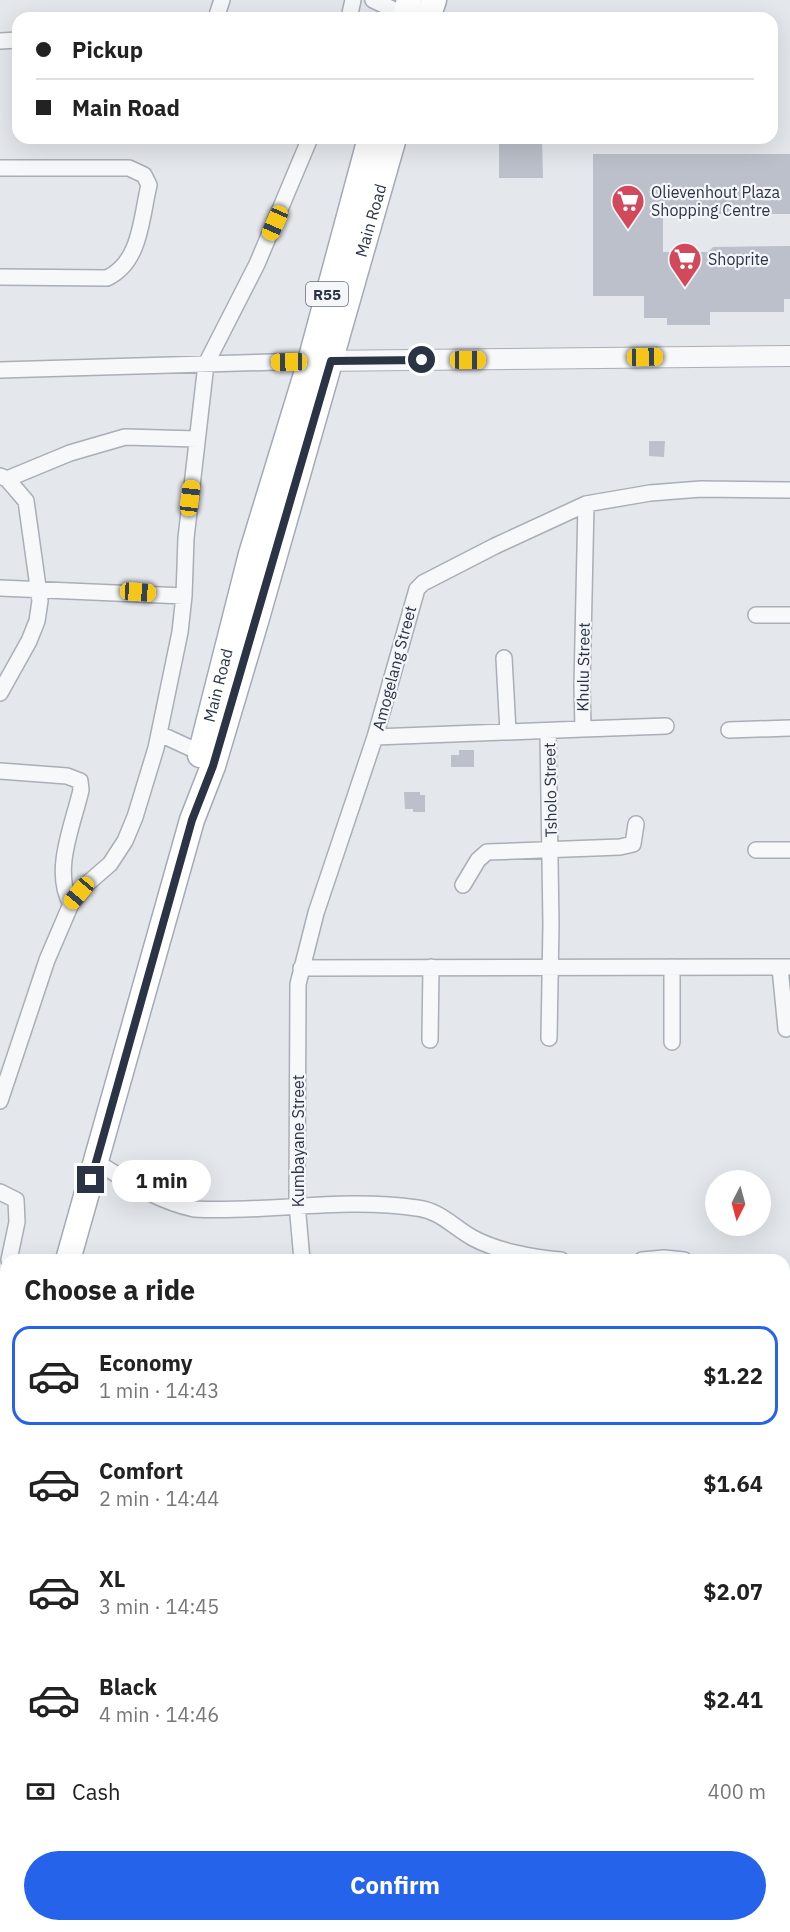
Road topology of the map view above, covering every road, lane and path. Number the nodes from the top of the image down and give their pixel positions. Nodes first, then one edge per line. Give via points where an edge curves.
1 (373, 0) edge
2 (434, 0) edge
3 (409, 12) edge
4 (414, 12) edge
5 (307, 144) edge
6 (369, 144) edge
7 (391, 144) edge
8 (0, 168) edge
9 (0, 277) edge
10 (790, 356) edge
11 (320, 361) junction
12 (206, 364) junction
13 (0, 370) edge
14 (197, 440) junction
15 (3, 478) edge
16 (790, 490) edge
17 (586, 504) junction
18 (0, 588) edge
19 (37, 588) junction
20 (184, 596) junction
21 (756, 615) dead end
22 (790, 615) edge
23 (504, 658) dead end
24 (0, 693) edge
25 (666, 726) dead end
26 (790, 728) edge
27 (583, 729) junction
28 (729, 730) dead end
29 (508, 732) junction
30 (548, 732) junction
31 (160, 734) junction
32 (375, 737) junction
33 (201, 753) junction
34 (0, 771) edge
35 (192, 820) junction
36 (636, 824) dead end
37 (551, 849) junction
38 (756, 850) dead end
39 (790, 850) edge
40 (463, 885) dead end
41 (71, 904) junction
42 (550, 966) junction
43 (431, 967) junction
44 (672, 967) junction
45 (301, 968) junction
46 (785, 968) edge
47 (298, 1022) joint
48 (786, 1029) dead end
49 (549, 1038) dead end
50 (430, 1040) dead end
51 (672, 1042) dead end
52 (0, 1101) edge
53 (96, 1162) junction
54 (0, 1192) edge
55 (297, 1204) junction
56 (10, 1254) edge
57 (70, 1254) edge
58 (301, 1254) edge
59 (524, 1254) edge

1 - 3 street
2 - 4 main road
5 - 12 street via 257,264
6 - 11 main road, Main Road / R55
7 - 11 main road, Main Road / R55
8 - 9 street via 129,168 144,175 149,184 132,257 119,273 107,279
10 - 11 street
11 - 12 street
11 - 33 main road, Main Road / R55 via 251,554
11 - 35 main road, Main Road / R55 via 213,766
12 - 13 street
12 - 14 street
14 - 15 street via 125,437
14 - 20 street
15 - 19 street via 26,501
16 - 17 street, Amogelang Street via 701,489
17 - 27 street, Khulu Street
17 - 32 street, Amogelang Street via 495,546 417,589
18 - 19 street
19 - 20 street
19 - 24 street via 37,621
20 - 31 street
21 - 22 street
23 - 29 street
25 - 27 street
26 - 28 street
27 - 30 street, Khulu Street
29 - 30 street, Khulu Street
29 - 32 street, Khulu Street
30 - 37 street, Tsholo Street
31 - 33 street
31 - 41 street via 125,841 110,864
32 - 45 street, Amogelang Street
33 - 35 main road, Main Road / R55 via 193,786
34 - 41 street via 67,776 80,781 62,874 63,891
35 - 53 main road, Main Road / R55
36 - 37 street, Tsholo Street via 634,841 629,846
37 - 40 street, Tsholo Street via 487,852
37 - 42 street, Tsholo Street
38 - 39 street
41 - 52 street via 47,960
42 - 43 street
42 - 44 street
42 - 49 street, Tsholo Street
43 - 45 street
43 - 50 street
44 - 46 street
44 - 51 street
45 - 47 street, Amogelang Street
46 - 48 street
47 - 55 street, Kumbayane Street
53 - 55 street via 170,1204 194,1209
53 - 57 main road, Main Road / R55
54 - 56 street via 16,1200 17,1222
55 - 58 street, Kumbayane Street
55 - 59 street via 418,1208 439,1214 476,1239

